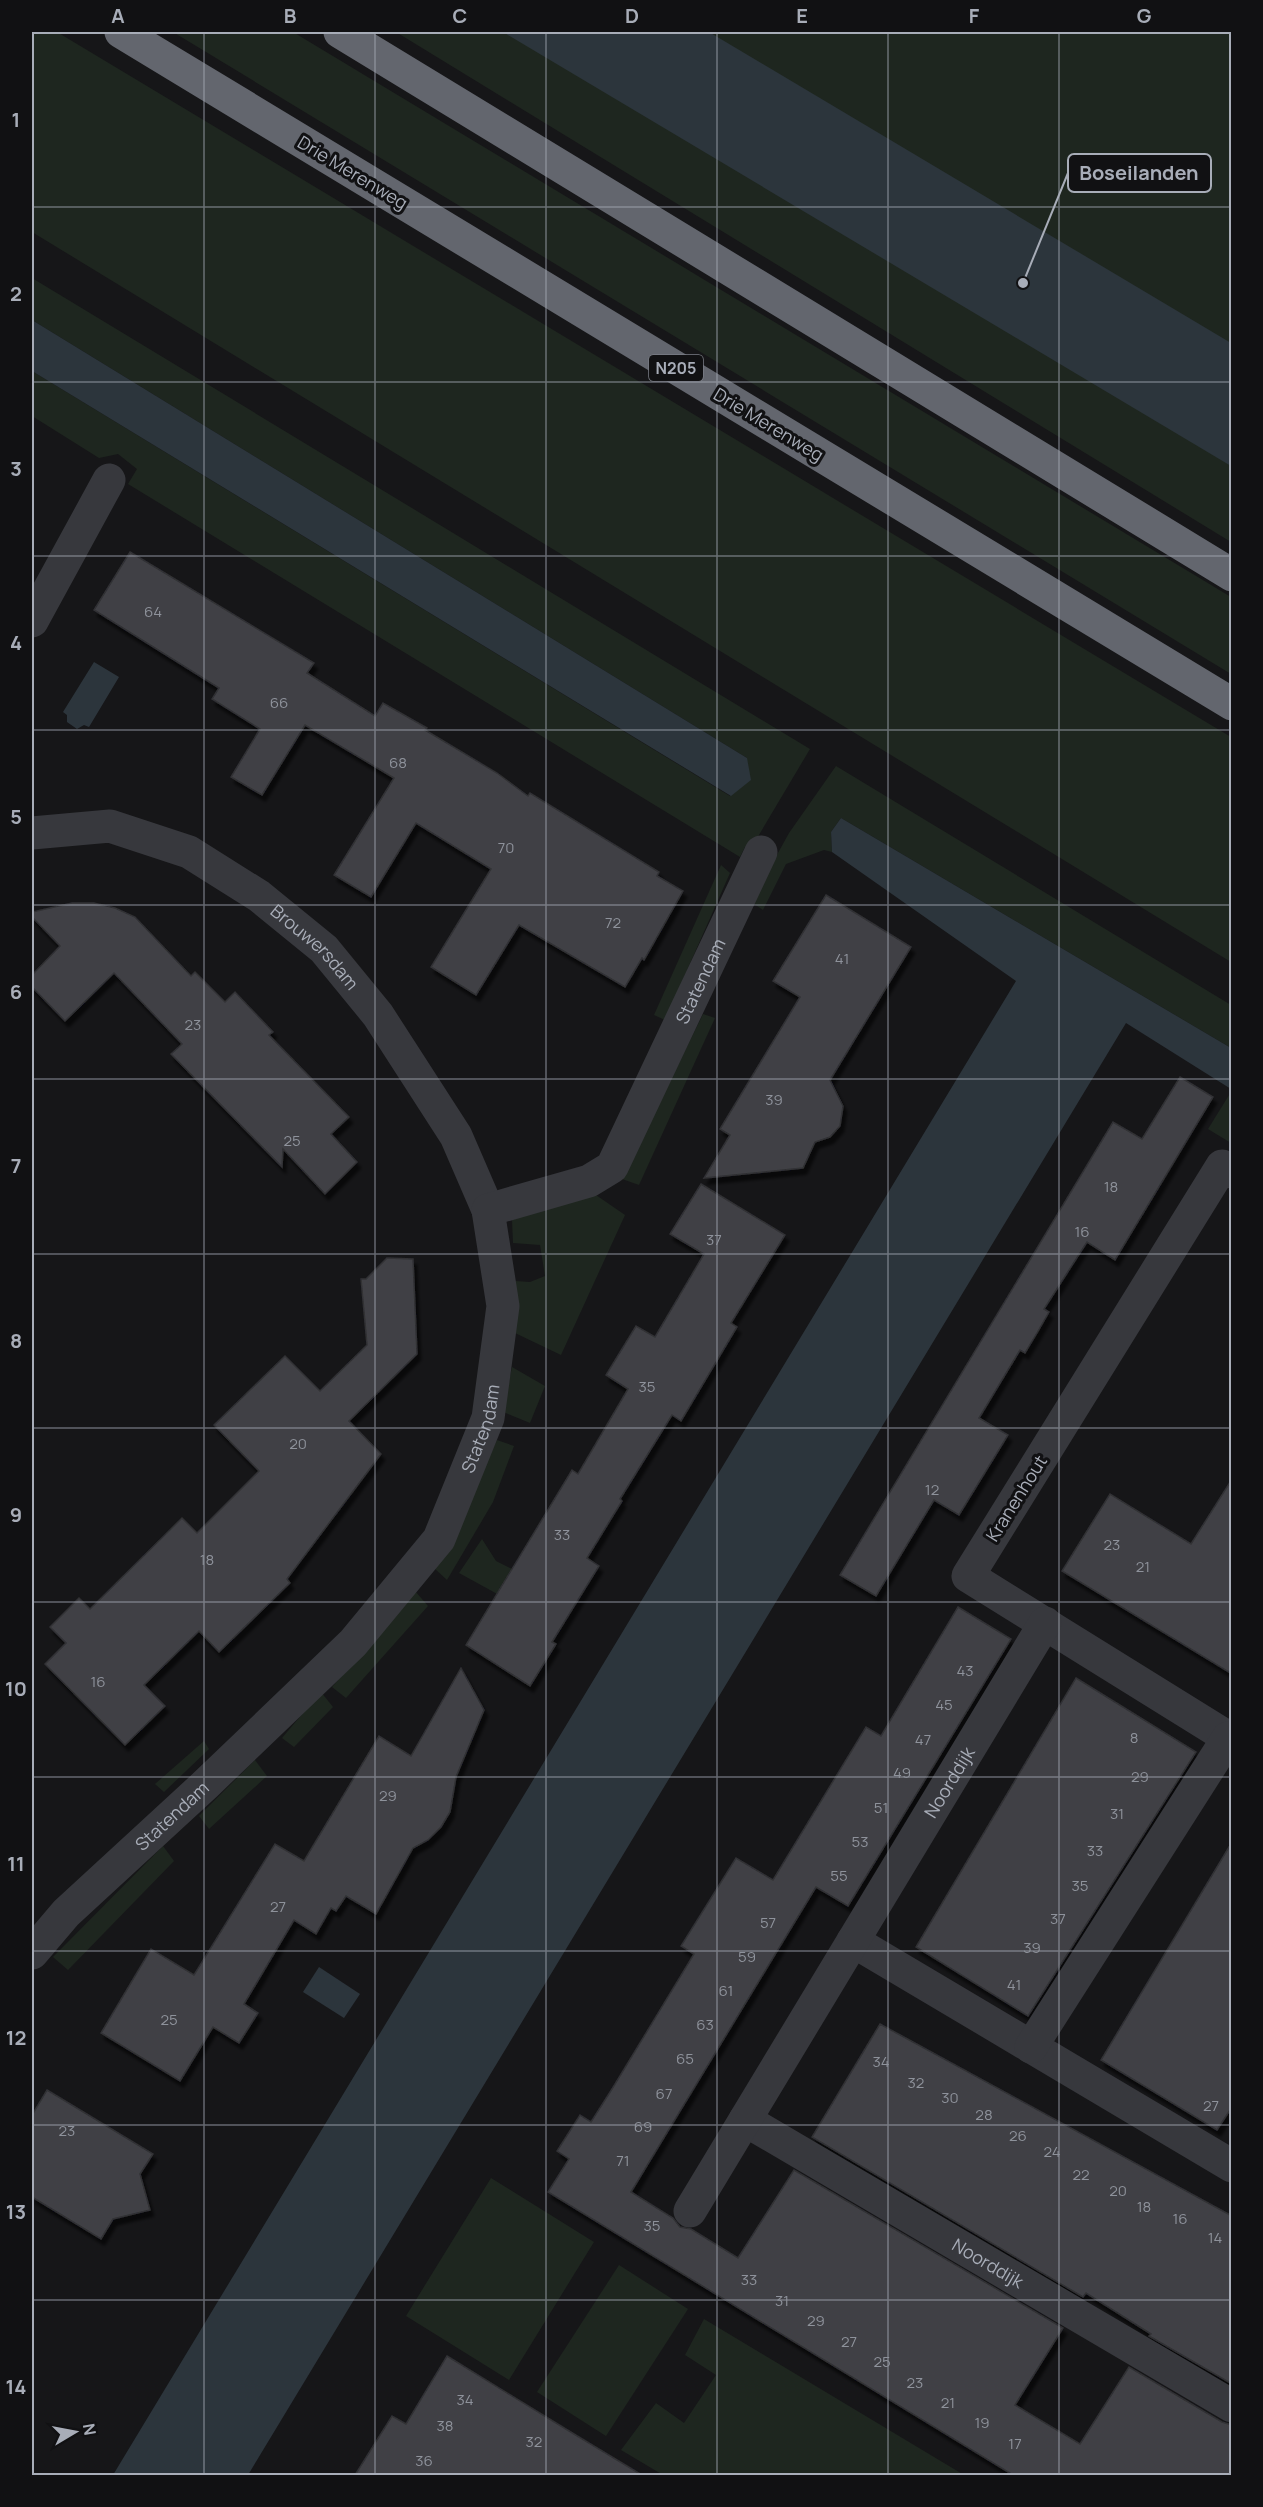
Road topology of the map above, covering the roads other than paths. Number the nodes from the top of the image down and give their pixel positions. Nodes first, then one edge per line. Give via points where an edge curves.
1 (121, 32) edge
2 (340, 32) edge
3 (109, 480) dead end
4 (1232, 575) edge
5 (32, 621) edge
6 (1232, 704) edge
7 (32, 833) edge
8 (761, 852) dead end
9 (1232, 1172) edge
10 (488, 1210) junction
11 (1045, 1623) junction
12 (1230, 1739) edge
13 (853, 1941) junction
14 (32, 1953) edge
15 (1031, 2047) junction
16 (745, 2120) junction
17 (1228, 2156) edge
18 (690, 2211) dead end
19 (1232, 2406) edge

1 - 6 highway, Drie Merenweg / N205
2 - 4 highway
3 - 5 street
7 - 10 street, Brouwersdam via 110,826 189,852 259,896 324,949 378,1015 456,1136
8 - 10 street, Statendam via 612,1167 589,1180
9 - 11 street, Kranenhout via 1222,1166 968,1576
10 - 14 street, Statendam via 503,1306 488,1418 439,1539 353,1643 66,1913
11 - 12 street, Kranenhout
11 - 13 street, Noorddijk
12 - 15 street
13 - 15 street
13 - 16 street, Noorddijk
15 - 17 street
16 - 18 street, Noorddijk
16 - 19 street, Noorddijk

